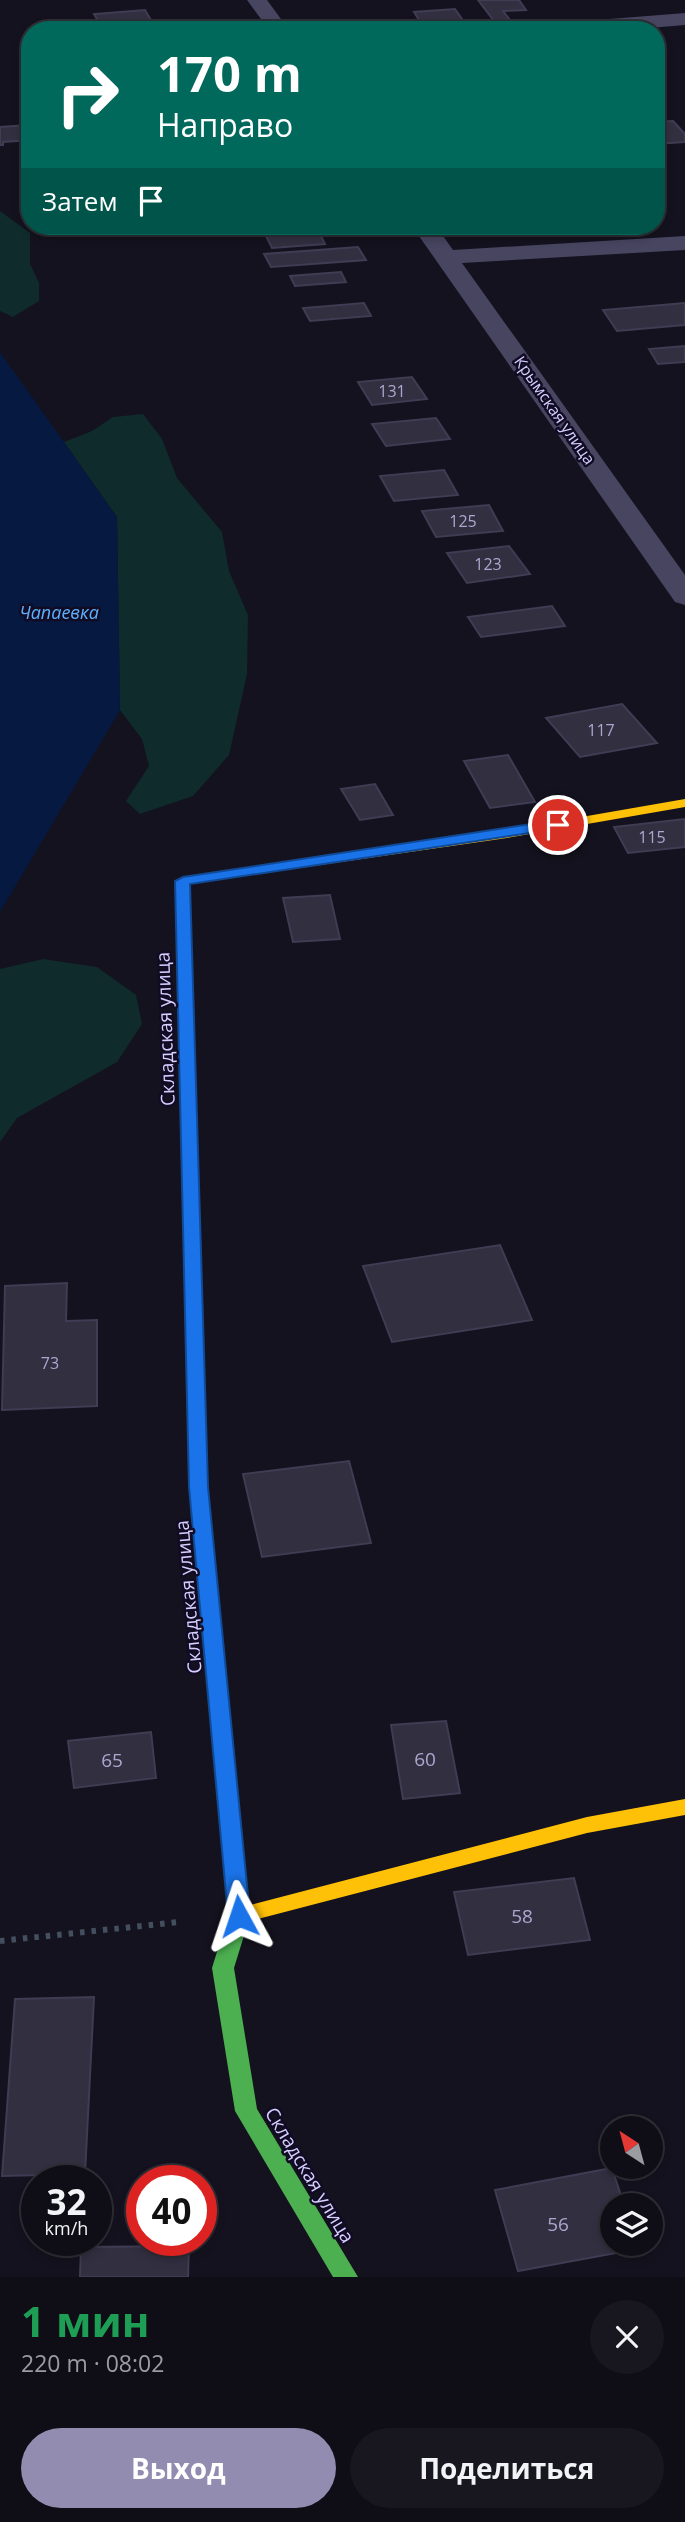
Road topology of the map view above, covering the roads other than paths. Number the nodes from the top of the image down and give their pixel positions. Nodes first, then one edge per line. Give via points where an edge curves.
1 (257, 0) edge
2 (685, 19) edge
3 (272, 21) edge
4 (660, 21) edge
5 (431, 235) edge
6 (685, 243) edge
7 (447, 257) junction
8 (685, 596) edge
9 (685, 803) edge
10 (685, 1807) edge
11 (239, 1916) junction
12 (346, 2277) edge

1 - 3 street
2 - 4 street
5 - 7 street, Крымская улица
6 - 7 street
7 - 8 street, Крымская улица
9 - 11 street, Складская улица via 183,881 198,1487
10 - 11 street via 587,1825
11 - 12 street, Складская улица via 223,1968 246,2110

